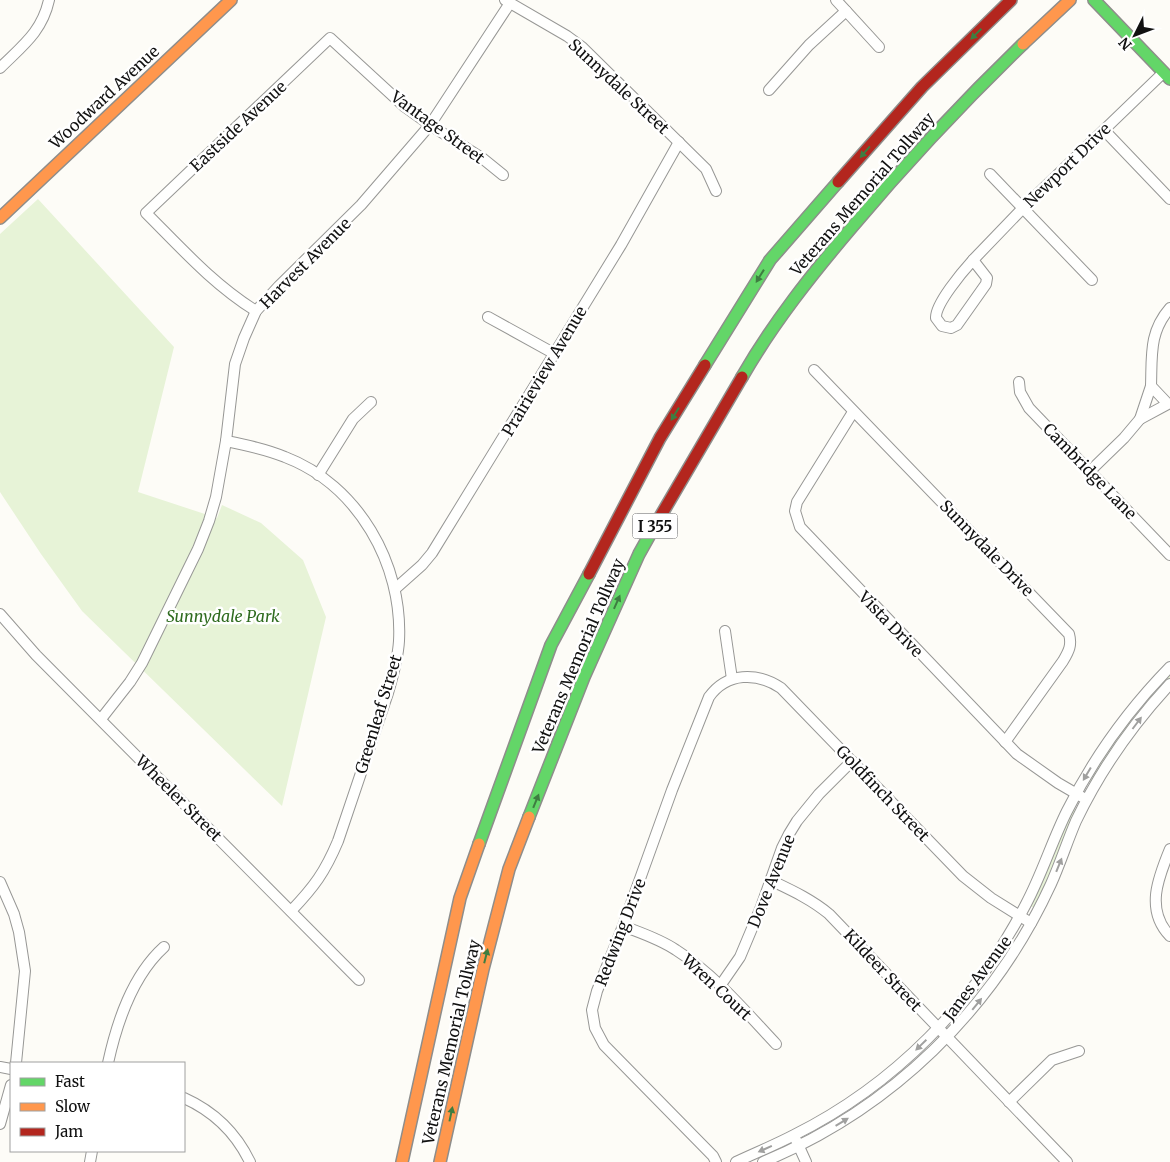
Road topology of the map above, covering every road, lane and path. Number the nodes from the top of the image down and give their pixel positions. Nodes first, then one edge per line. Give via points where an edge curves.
1 (49, 0) edge
2 (231, 0) edge
3 (836, 0) edge
4 (1011, 0) edge
5 (1070, 0) edge
6 (1094, 0) edge
7 (507, 2) edge
8 (846, 11) junction
9 (330, 38) joint
10 (879, 47) dead end
11 (0, 68) edge
12 (1167, 76) edge
13 (769, 90) dead end
14 (430, 125) junction
15 (1104, 130) junction
16 (678, 142) junction
17 (990, 174) dead end
18 (503, 176) dead end
19 (716, 191) dead end
20 (1170, 199) edge
21 (1023, 208) junction
22 (0, 218) edge
23 (973, 260) junction
24 (1092, 280) dead end
25 (1170, 308) edge
26 (256, 311) junction
27 (488, 317) dead end
28 (555, 354) junction
29 (814, 370) dead end
30 (1019, 382) dead end
31 (1151, 386) junction
32 (371, 402) dead end
33 (853, 412) junction
34 (1140, 419) junction
35 (226, 441) junction
36 (1089, 472) junction
37 (318, 475) junction
38 (1170, 555) edge
39 (395, 589) junction
40 (0, 614) edge
41 (725, 631) dead end
42 (1170, 667) edge
43 (732, 679) junction
44 (1170, 684) edge
45 (100, 719) junction
46 (1004, 742) junction
47 (852, 761) junction
48 (1077, 794) junction
49 (1088, 800) junction
50 (1170, 849) edge
51 (770, 880) junction
52 (0, 882) edge
53 (291, 912) junction
54 (1020, 917) junction
55 (1030, 923) junction
56 (623, 926) junction
57 (1170, 936) edge
58 (164, 947) dead end
59 (360, 980) dead end
60 (720, 986) junction
61 (938, 1028) junction
62 (946, 1038) junction
63 (776, 1044) dead end
64 (1079, 1051) dead end
65 (16, 1062) edge
66 (108, 1062) edge
67 (10, 1089) edge
68 (185, 1099) edge
69 (1009, 1102) junction
70 (0, 1124) edge
71 (794, 1136) junction
72 (799, 1146) junction
73 (250, 1162) edge
74 (402, 1162) edge
75 (440, 1162) edge
76 (716, 1162) edge
77 (736, 1162) edge
78 (763, 1162) edge
79 (806, 1162) edge
80 (1067, 1162) edge

1 - 11 street via 46,14 34,34
2 - 22 main road, Woodward Avenue
3 - 8 street
4 -> 74 main road, Veterans Memorial Tollway / I 355 via 922,87 770,260 660,438 556,637 460,898
75 -> 5 main road, Veterans Memorial Tollway / I 355 via 483,968 509,869 584,677 639,554 750,363 808,280 876,198 971,94
6 - 12 main road
7 - 14 street, Harvest Avenue
7 - 16 street, Sunnydale Street via 582,47
8 - 10 street
8 - 13 street via 809,45
9 - 14 street, Vantage Street via 405,107
9 - 26 street, Eastside Avenue via 146,213 216,283
12 - 15 street, Newport Drive
14 - 18 street, Vantage Street via 482,158
14 - 26 street, Harvest Avenue via 362,205
15 - 20 street
15 - 21 street, Newport Drive
16 - 19 street, Sunnydale Street via 706,169
16 - 28 street, Prairieview Avenue
17 - 21 street
21 - 23 street, Newport Drive
21 - 24 street
23 - 23 street, Newport Drive via 937,309 936,318 942,326 951,328 957,325 986,284 987,278
25 - 31 street via 1154,332
26 - 35 street, Harvest Avenue via 235,364
27 - 28 street
28 - 39 street, Prairieview Avenue via 432,554
29 - 33 street, Sunnydale Drive
30 - 36 street, Cambridge Lane via 1020,392 1029,408
31 - 34 street
31 - 34 street via 1168,404
32 - 37 street via 354,418
33 - 46 street, Vista Drive via 797,502 795,511 800,528
33 - 46 street, Sunnydale Drive via 1069,634 1069,652
34 - 36 street
35 - 37 street, Greenleaf Street via 286,457
35 - 45 street, Harvest Avenue via 216,497 198,549 142,663
36 - 38 street, Cambridge Lane
37 - 39 street, Greenleaf Street via 346,496 365,520 380,547
39 - 53 street, Greenleaf Street via 399,641 388,693 330,859 311,890
40 - 45 street, Wheeler Street
41 - 43 street
42 -> 48 street, Janes Avenue via 1129,713 1098,756
43 - 47 street, Goldfinch Street via 758,677 781,688
43 - 56 street, Redwing Drive via 709,697
49 -> 44 street, Janes Avenue via 1126,737
45 - 53 street, Wheeler Street
46 - 48 street, Vista Drive via 1028,763
47 - 51 street, Dove Avenue via 797,821
47 - 54 street, Goldfinch Street via 963,876
48 - 49 street, Vista Drive
48 - 54 street, Janes Avenue
55 -> 49 street, Janes Avenue
50 - 57 street via 1158,879 1156,900 1158,917
51 - 60 street, Dove Avenue via 740,957
51 - 61 street, Kildeer Street via 802,895 829,914
52 - 65 street via 14,914 25,971
53 - 59 street, Wheeler Street
54 - 55 street, Goldfinch Street
54 - 61 street, Janes Avenue via 983,976
62 -> 55 street, Janes Avenue via 989,989
56 - 60 street, Wren Court via 675,949
56 - 76 street, Redwing Drive via 592,1010 597,1034
58 - 66 street via 139,979 127,1001 115,1031
60 - 63 street, Wren Court
61 - 62 street, Kildeer Street
61 -> 71 street, Janes Avenue via 870,1088
62 - 69 street, Kildeer Street
72 -> 62 street, Janes Avenue via 871,1102
64 - 69 street via 1052,1060
67 - 70 street
68 - 73 street via 220,1121 236,1138
69 - 80 street, Kildeer Street
71 - 72 street
71 -> 77 street, Janes Avenue
72 - 78 street, Janes Avenue
72 - 79 street

